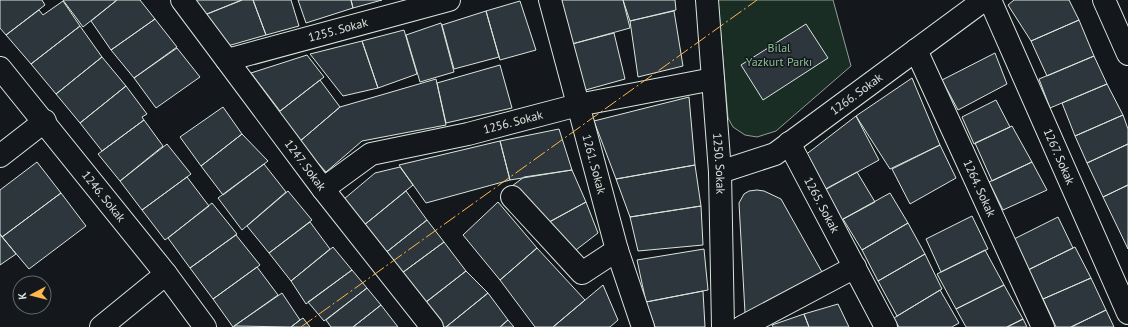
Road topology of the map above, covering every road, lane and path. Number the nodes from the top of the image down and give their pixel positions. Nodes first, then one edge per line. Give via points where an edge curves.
1 (182, 0) edge
2 (449, 0) edge
3 (550, 0) edge
4 (707, 0) edge
5 (984, 0) edge
6 (990, 0) edge
7 (1104, 0) edge
8 (916, 50) junction
9 (1128, 54) edge
10 (227, 60) junction
11 (0, 68) edge
12 (713, 79) junction
13 (578, 105) junction
14 (44, 121) junction
15 (789, 143) junction
16 (0, 156) edge
17 (720, 172) junction
18 (323, 189) junction
19 (512, 196) dead end
20 (617, 250) junction
21 (855, 267) junction
22 (166, 274) junction
23 (1128, 313) edge
24 (101, 327) edge
25 (205, 327) edge
26 (432, 327) edge
27 (643, 327) edge
28 (723, 327) edge
29 (742, 327) edge
30 (886, 327) edge
31 (1043, 327) edge

1 - 10 street, 1247. Sokak
2 - 10 street, 1255. Sokak
3 - 13 street, 1261. Sokak
4 - 12 street, 1250. Sokak
5 - 8 street, 1266. Sokak
6 - 23 street, 1267. Sokak
7 - 9 street
8 - 15 street, 1266. Sokak
8 - 31 street, 1264. Sokak
10 - 18 street, 1247. Sokak
11 - 14 street, 1246. Sokak
12 - 13 street, 1256. Sokak
12 - 17 street, 1250. Sokak
13 - 18 street, 1256. Sokak via 468,134 371,154
13 - 20 street, 1261. Sokak
14 - 16 street
14 - 22 street, 1246. Sokak
15 - 17 street, 1266. Sokak via 775,154
15 - 21 street, 1265. Sokak
17 - 28 street, 1250. Sokak
18 - 26 street, 1247. Sokak
19 - 20 street via 582,273
20 - 27 street, 1261. Sokak
21 - 29 street
21 - 30 street, 1265. Sokak
22 - 24 street
22 - 25 street, 1246. Sokak

